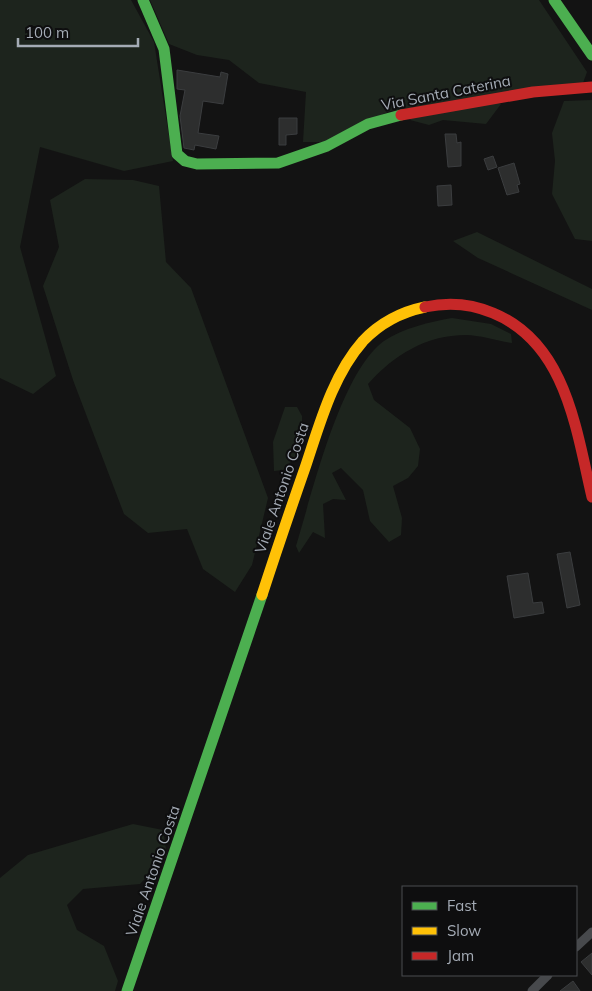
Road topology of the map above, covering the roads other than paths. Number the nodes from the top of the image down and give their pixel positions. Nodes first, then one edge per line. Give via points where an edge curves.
1 (143, 0) edge
2 (554, 0) edge
3 (592, 55) edge
4 (592, 87) edge
5 (592, 497) edge
6 (592, 932) edge
7 (577, 946) edge
8 (547, 976) edge
9 (127, 991) edge
10 (532, 991) edge

1 - 4 main road, Via Santa Caterina via 164,50 177,154 190,163 234,166 278,163 327,146 368,124 400,115 533,92
2 - 3 main road
5 - 9 main road, Viale Antonio Costa via 574,422 559,379 540,347 513,322 491,311 470,307 425,306 391,318 366,338 346,364 322,416
6 - 7 street
8 - 10 street

